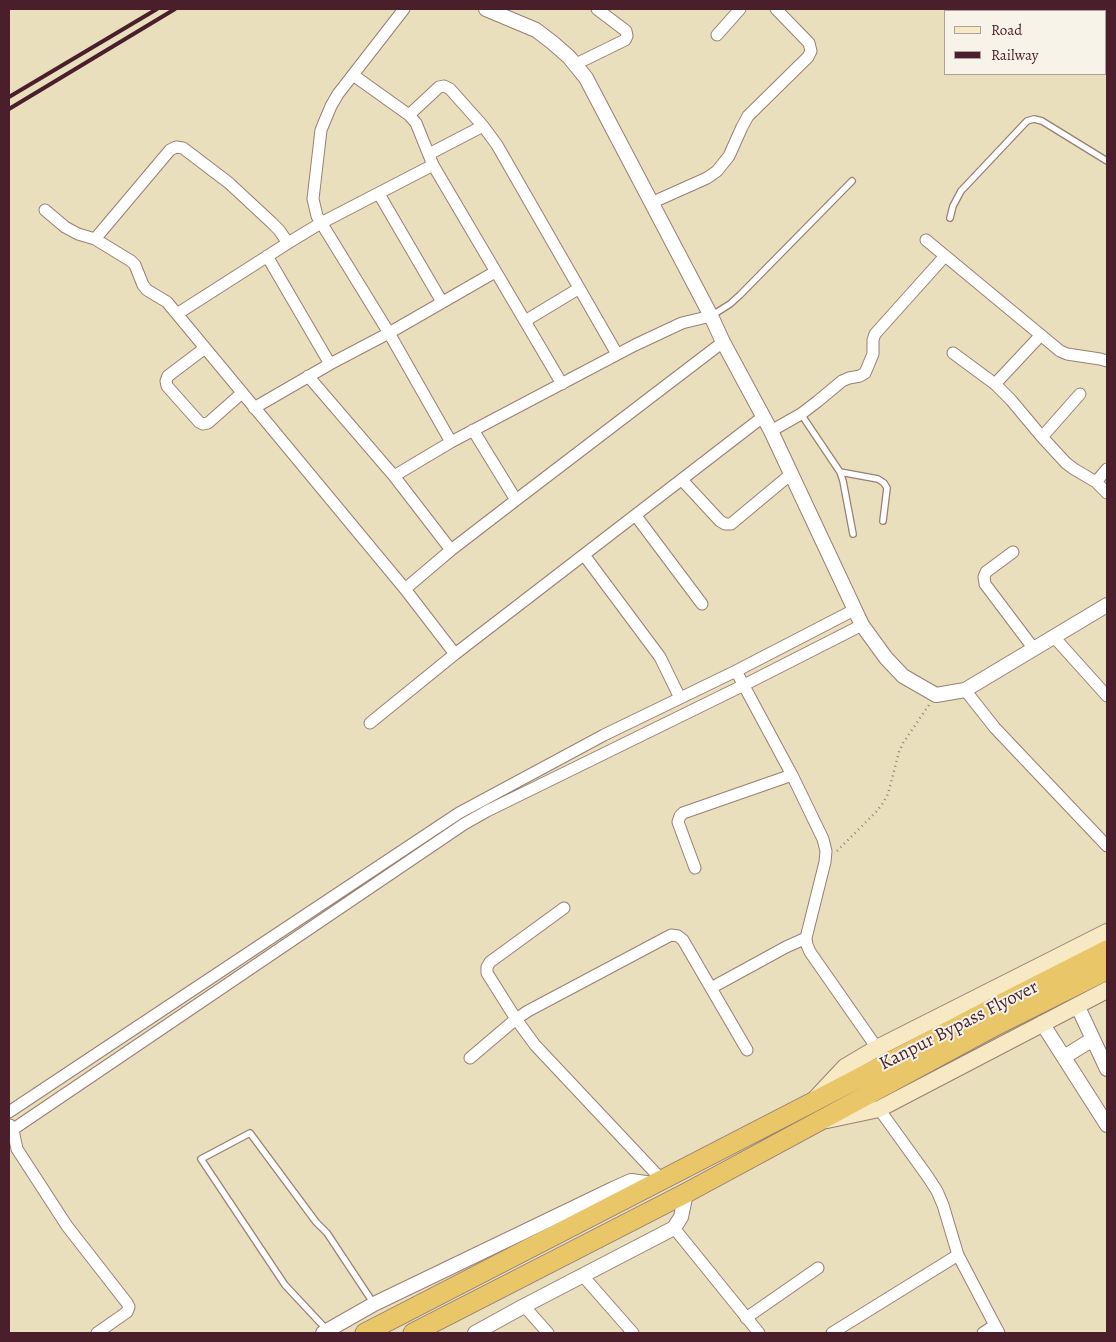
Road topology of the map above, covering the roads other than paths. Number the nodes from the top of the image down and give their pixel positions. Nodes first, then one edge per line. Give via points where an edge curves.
1 (404, 9) edge
2 (486, 9) edge
3 (597, 9) edge
4 (740, 9) edge
5 (776, 9) edge
6 (717, 35) dead end
7 (576, 64) junction
8 (353, 74) junction
9 (409, 115) junction
10 (482, 126) junction
11 (429, 154) junction
12 (1107, 161) edge
13 (433, 165) junction
14 (852, 181) dead end
15 (379, 194) junction
16 (651, 203) junction
17 (45, 210) dead end
18 (950, 218) dead end
19 (321, 223) junction
20 (95, 239) junction
21 (926, 240) dead end
22 (288, 243) junction
23 (267, 256) junction
24 (945, 256) junction
25 (495, 272) junction
26 (578, 289) junction
27 (442, 302) junction
28 (177, 314) junction
29 (711, 316) junction
30 (525, 321) junction
31 (389, 333) junction
32 (1040, 336) junction
33 (723, 342) junction
34 (205, 348) junction
35 (953, 353) dead end
36 (617, 354) junction
37 (1107, 361) edge
38 (330, 364) junction
39 (308, 376) junction
40 (562, 384) junction
41 (995, 384) junction
42 (242, 393) junction
43 (1080, 394) dead end
44 (254, 408) junction
45 (801, 414) junction
46 (764, 416) junction
47 (474, 430) junction
48 (771, 431) junction
49 (1042, 437) junction
50 (451, 442) junction
51 (1107, 468) edge
52 (840, 472) junction
53 (791, 474) junction
54 (394, 476) junction
55 (682, 480) junction
56 (1096, 482) junction
57 (1107, 492) edge
58 (516, 500) junction
59 (636, 516) junction
60 (882, 521) dead end
61 (853, 534) dead end
62 (451, 550) junction
63 (1013, 552) dead end
64 (584, 556) junction
65 (404, 589) junction
66 (702, 604) dead end
67 (1107, 605) edge
68 (854, 610) junction
69 (862, 625) junction
70 (1054, 637) junction
71 (1034, 649) junction
72 (455, 654) junction
73 (736, 671) junction
74 (744, 685) junction
75 (965, 690) junction
76 (1107, 696) edge
77 (680, 698) junction
78 (370, 723) dead end
79 (792, 775) junction
80 (1107, 846) edge
81 (695, 868) dead end
82 (564, 908) dead end
83 (1107, 932) edge
84 (806, 938) junction
85 (1107, 950) edge
86 (1107, 970) edge
87 (711, 988) junction
88 (1107, 990) edge
89 (1077, 1005) junction
90 (994, 1017) junction
91 (516, 1019) junction
92 (1042, 1023) junction
93 (1093, 1039) junction
94 (877, 1048) junction
95 (747, 1050) dead end
96 (1064, 1057) junction
97 (470, 1058) dead end
98 (1107, 1069) edge
99 (811, 1104) junction
100 (879, 1109) junction
101 (9, 1112) edge
102 (817, 1123) junction
103 (1107, 1125) edge
104 (10, 1129) edge
105 (13, 1146) edge
106 (657, 1182) junction
107 (686, 1193) junction
108 (674, 1228) junction
109 (958, 1255) junction
110 (818, 1268) dead end
111 (583, 1276) junction
112 (374, 1304) junction
113 (524, 1306) junction
114 (746, 1318) junction
115 (997, 1329) edge
116 (325, 1332) edge
117 (97, 1333) edge
118 (365, 1333) edge
119 (413, 1333) edge
120 (475, 1333) edge
121 (548, 1333) edge
122 (633, 1333) edge
123 (759, 1333) edge
124 (832, 1333) edge
125 (983, 1333) edge

1 - 8 street
2 - 7 street via 536,30
3 - 7 street via 626,31 627,36 625,40
4 - 6 street
5 - 16 street via 809,43 811,51 808,57 748,116 729,156 717,172
7 - 16 street
8 - 9 street
8 - 19 street via 338,94 321,130 313,199
9 - 10 street via 444,86
9 - 11 street
10 - 11 street
10 - 26 street via 497,145
11 - 13 street
12 - 18 lane via 1042,121 1027,121 961,191
13 - 15 street
13 - 25 street
14 - 29 lane via 735,300
15 - 19 street
15 - 27 street
16 - 29 street
17 - 20 street via 65,227
19 - 22 street
19 - 31 street
20 - 22 street via 170,150 176,147 183,148 229,184 272,223
20 - 28 street via 131,261 147,290 167,302
21 - 24 street
22 - 23 street
23 - 28 street
23 - 38 street
24 - 32 street
24 - 45 street via 875,334 873,354 865,373 842,381
25 - 27 street
25 - 30 street
26 - 30 street
26 - 36 street
27 - 31 street
28 - 34 street
29 - 33 street
29 - 36 street via 682,323
30 - 40 street
31 - 38 street
31 - 50 street
32 - 37 street via 1066,354
32 - 41 street
33 - 46 street
33 - 58 street
34 - 42 street
34 - 42 street via 168,376 167,386 203,424
35 - 41 street
36 - 40 street
38 - 39 street
39 - 44 street
39 - 54 street
40 - 47 street
41 - 49 street
42 - 44 street
43 - 49 street
44 - 65 street
45 - 48 street
45 - 52 lane
46 - 48 street
46 - 55 street
47 - 50 street
47 - 58 street
48 - 53 street
49 - 56 street via 1066,463
50 - 54 street
51 - 56 street
52 - 60 lane via 884,483 887,488
52 - 61 lane
53 - 55 street via 731,524 720,521
53 - 68 street
54 - 62 street
55 - 59 street
56 - 57 street
58 - 62 street
59 - 64 street
59 - 66 street
62 - 65 street
63 - 71 street via 986,572 985,584
64 - 72 street
64 - 77 street via 660,657
65 - 72 street
67 - 70 street
68 - 69 street
68 - 73 street
69 - 74 street
69 - 75 street via 903,676 936,695
70 - 71 street
70 - 76 street
71 - 75 street
72 - 78 street
73 - 74 street
73 - 77 street
74 - 79 street
74 - 104 street via 464,824
75 - 80 street via 995,728
77 - 101 street via 604,734 459,813
79 - 81 street via 683,813 678,822
79 - 84 street via 826,851
82 - 91 street via 487,967 490,979
83 - 94 main road
84 - 87 street
84 - 94 street via 810,952
85 - 90 highway, Kanpur Bypass Flyover
86 - 90 highway, Kanpur Bypass Flyover
87 - 91 street via 683,940 671,935
87 - 95 street
88 - 89 main road
89 - 92 main road
89 - 93 street
90 - 99 highway, Kanpur Bypass Flyover
90 - 102 highway, Kanpur Bypass Flyover
91 - 97 street
91 - 106 street via 535,1045
92 - 96 street
92 - 100 main road
93 - 96 street
93 - 98 street
94 - 99 main road via 845,1067
96 - 103 street
99 - 106 highway, Kanpur Bypass Flyover
100 - 102 main road
100 - 109 street via 937,1191
102 - 107 highway, Kanpur Bypass Flyover
104 - 105 street
105 - 117 street via 76,1238 129,1307 127,1312
106 - 112 street via 630,1181
106 - 118 highway, Kanpur Bypass Flyover
107 - 108 street via 681,1217
107 - 119 highway, Kanpur Bypass Flyover
108 - 111 street
108 - 114 street
109 - 115 street
109 - 124 street
110 - 114 street
111 - 113 street
111 - 122 street
112 - 116 street
112 - 116 lane via 327,1233 250,1132 201,1159 284,1285
113 - 120 street
113 - 121 street
114 - 123 street
115 - 125 street

